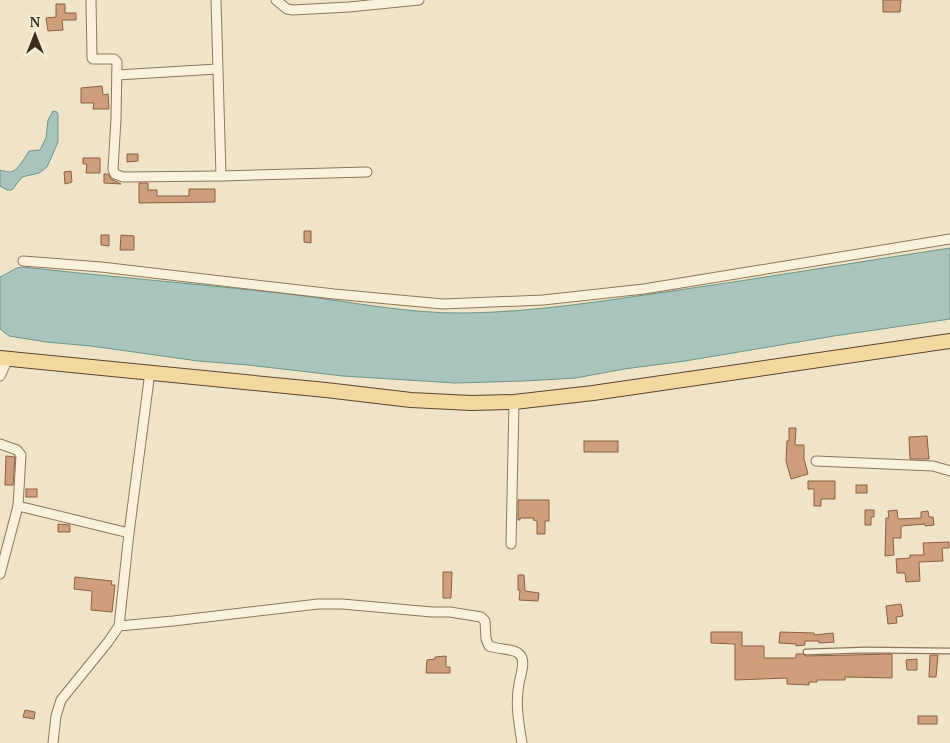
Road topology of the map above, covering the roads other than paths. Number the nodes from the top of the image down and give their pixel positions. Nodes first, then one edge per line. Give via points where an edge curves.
1 (91, 0) edge
2 (216, 0) edge
3 (276, 0) edge
4 (419, 0) edge
5 (217, 68) junction
6 (117, 74) junction
7 (367, 172) dead end
8 (221, 176) junction
9 (950, 239) edge
10 (23, 260) dead end
11 (950, 341) edge
12 (4, 358) edge
13 (150, 372) junction
14 (0, 376) edge
15 (514, 402) junction
16 (0, 444) edge
17 (816, 461) dead end
18 (950, 471) edge
19 (18, 506) junction
20 (129, 533) junction
21 (511, 544) dead end
22 (0, 574) edge
23 (119, 626) junction
24 (950, 651) edge
25 (806, 652) dead end
26 (53, 743) edge
27 (522, 743) edge

1 - 6 street via 92,58 116,60
2 - 5 street
3 - 4 street via 293,10
5 - 6 street
5 - 8 street
6 - 8 street via 115,174
7 - 8 street
9 - 10 street via 644,289 543,300 443,304
11 - 15 main road
12 - 13 main road
12 - 14 street
13 - 15 main road via 411,400
13 - 20 street
15 - 21 street
16 - 19 street via 17,450 21,455
17 - 18 street via 933,466
19 - 20 street
19 - 22 street
20 - 23 street
23 - 26 street via 61,700
23 - 27 street via 318,604 450,612 481,617 485,620 489,646 514,651 522,658 517,693
24 - 25 lane

